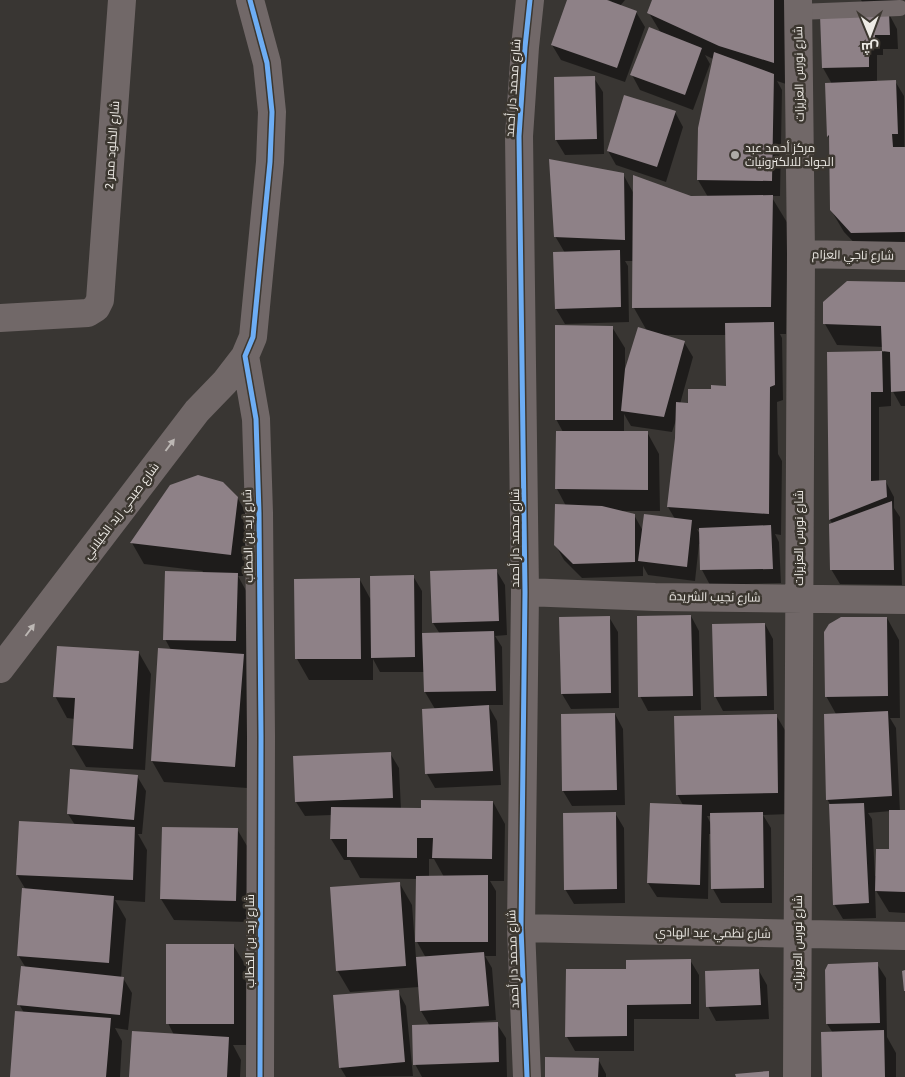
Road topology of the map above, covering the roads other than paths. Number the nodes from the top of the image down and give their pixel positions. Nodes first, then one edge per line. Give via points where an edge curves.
1 (122, 0) edge
2 (250, 0) edge
3 (530, 0) edge
4 (798, 6) edge
5 (900, 8) dead end
6 (801, 254) junction
7 (905, 256) edge
8 (0, 318) edge
9 (249, 347) junction
10 (525, 592) junction
11 (799, 598) junction
12 (905, 600) edge
13 (0, 669) edge
14 (521, 928) junction
15 (799, 935) junction
16 (905, 936) edge
17 (260, 1077) edge
18 (527, 1077) edge
19 (797, 1077) edge

1 - 8 street, شارع الخلود ممر 2 via 100,300 88,314
2 - 9 street, شارع زيد بن الخطاب via 267,63 272,112 270,162
3 - 10 street, شارع محمد دار أحمد via 519,136
4 - 5 lane
4 - 6 street, شارع نورس العزيزات
6 - 7 street, شارع ناجي العزام
6 - 11 street, شارع نورس العزيزات
13 -> 9 street, شارع صبحي زيد الكيلاني
9 - 17 street, شارع زيد بن الخطاب via 256,419 259,513
10 - 11 street, شارع نجيب الشريدة
10 - 14 street, شارع محمد دار أحمد
11 - 12 street, شارع نجيب الشريدة
11 - 15 street, شارع نورس العزيزات
14 - 15 street, شارع نظمي عبد الهادي
14 - 18 street, شارع محمد دار أحمد
15 - 16 street, شارع نظمي عبد الهادي
15 - 19 street, شارع نورس العزيزات

